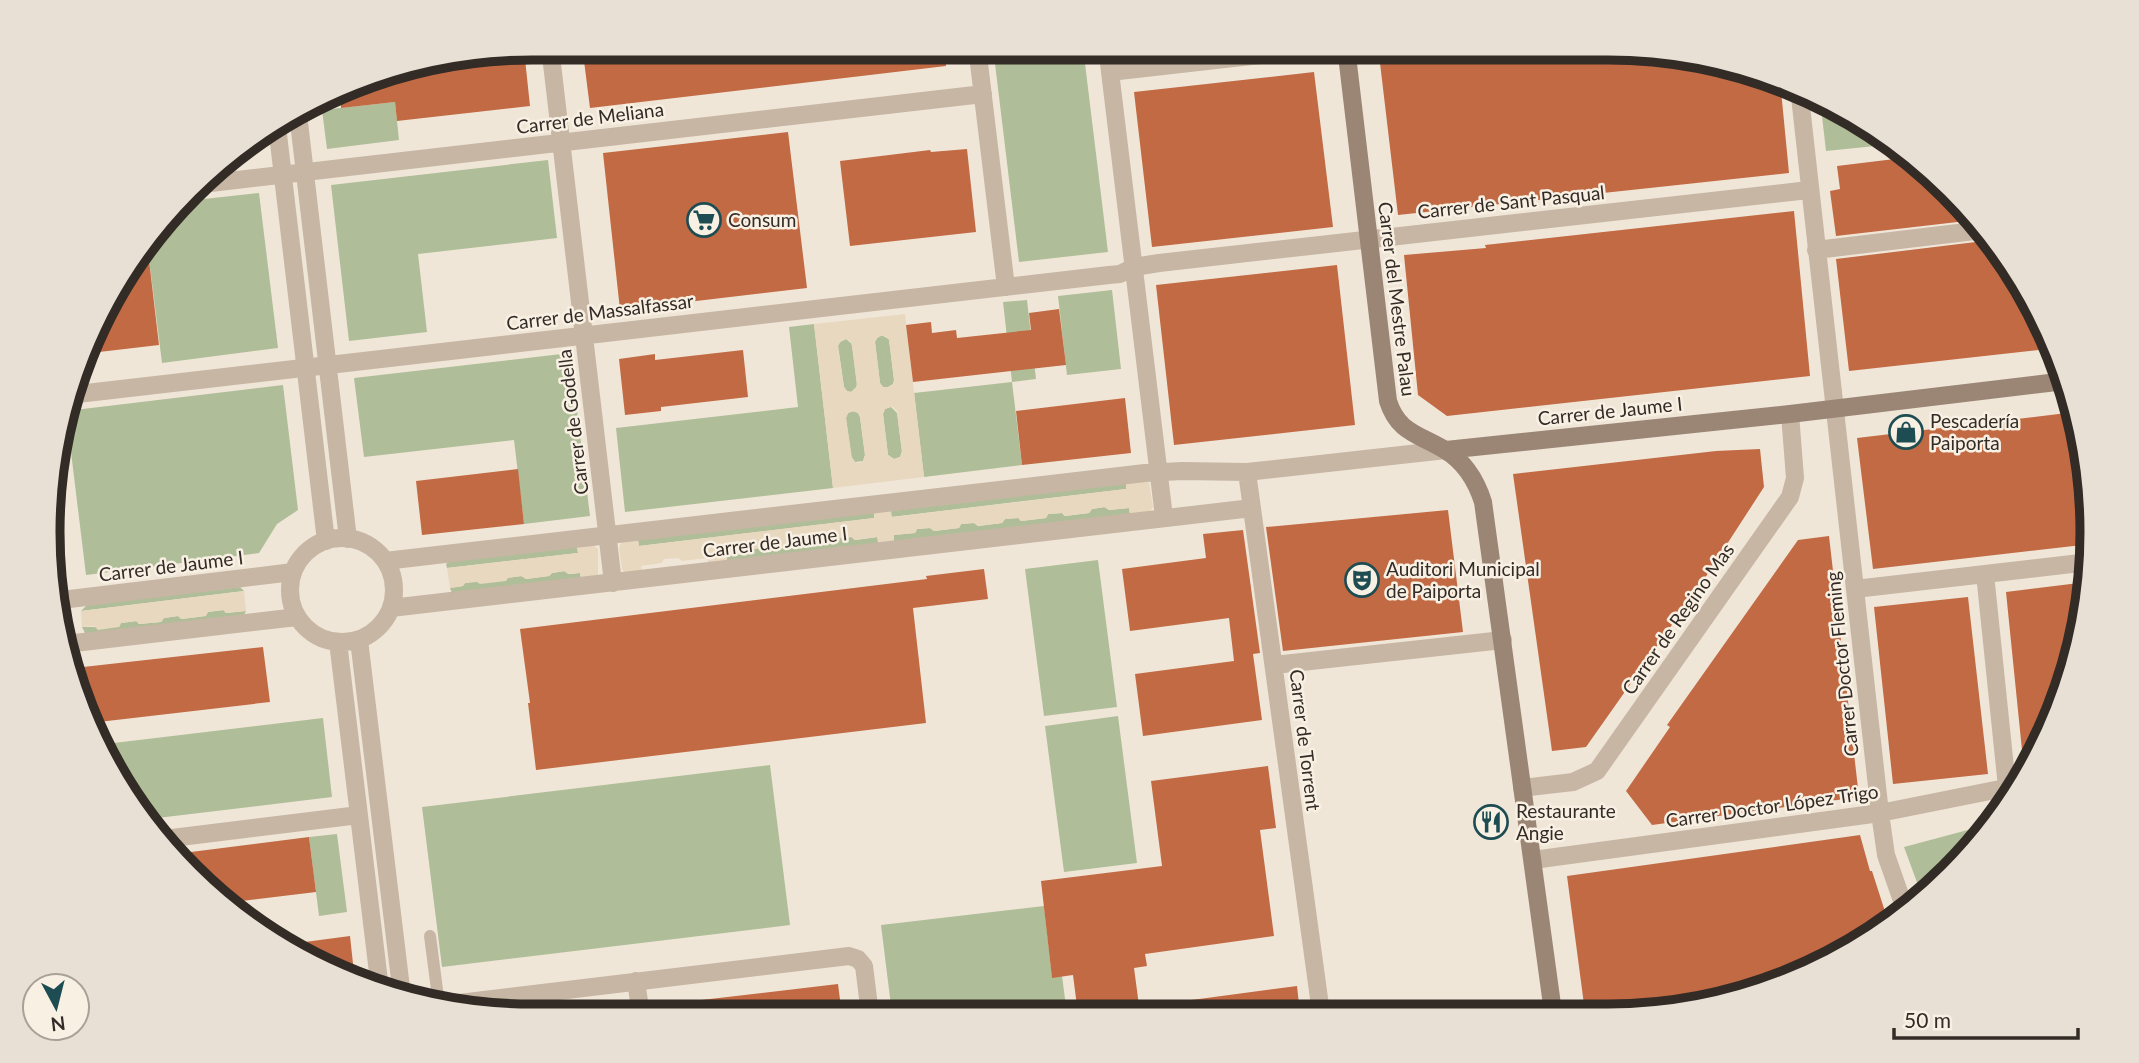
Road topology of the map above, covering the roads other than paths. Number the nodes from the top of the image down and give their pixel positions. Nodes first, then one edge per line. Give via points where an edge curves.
1 (552, 60) edge
2 (979, 60) edge
3 (1109, 60) edge
4 (1217, 60) edge
5 (1348, 60) edge
6 (1110, 72) junction
7 (983, 94) junction
8 (1800, 101) edge
9 (299, 121) edge
10 (278, 134) edge
11 (562, 143) junction
12 (305, 172) junction
13 (283, 175) junction
14 (214, 183) edge
15 (1809, 190) junction
16 (1971, 231) edge
17 (1369, 240) junction
18 (1816, 250) junction
19 (1134, 267) junction
20 (1006, 286) junction
21 (584, 335) junction
22 (328, 365) junction
23 (304, 368) junction
24 (2055, 382) edge
25 (81, 394) edge
26 (1835, 409) junction
27 (1790, 414) junction
28 (1446, 450) junction
29 (1159, 472) junction
30 (1247, 472) junction
31 (1252, 508) junction
32 (1164, 517) junction
33 (607, 535) junction
34 (348, 539) junction
35 (326, 541) junction
36 (385, 561) junction
37 (2078, 563) edge
38 (293, 572) junction
39 (1985, 574) junction
40 (613, 583) junction
41 (1855, 589) junction
42 (65, 600) edge
43 (391, 608) junction
44 (297, 617) junction
45 (359, 640) junction
46 (1503, 640) junction
47 (338, 642) junction
48 (74, 644) edge
49 (1274, 665) junction
50 (2010, 778) edge
51 (1522, 788) junction
52 (2003, 789) edge
53 (1880, 813) junction
54 (359, 815) junction
55 (173, 838) edge
56 (1533, 860) junction
57 (1902, 900) edge
58 (430, 936) dead end
59 (379, 978) edge
60 (636, 981) junction
61 (401, 984) edge
62 (435, 993) edge
63 (479, 1000) edge
64 (639, 1004) edge
65 (869, 1004) edge
66 (1320, 1004) edge
67 (1552, 1004) edge

1 - 11 street, Carrer de Godella
2 - 7 street
3 - 6 street
4 - 6 street
5 - 17 street, Carrer del Mestre Palau
6 - 19 street
7 - 11 street, Carrer de Meliana
7 - 20 street
8 - 15 street, Carrer Doctor Fleming
9 - 12 street
10 - 13 street
11 - 12 street, Carrer de Meliana
11 - 21 street, Carrer de Godella
12 - 13 street, Carrer de Meliana
12 - 22 street
13 - 14 street, Carrer de Meliana
13 - 23 street
15 - 17 street, Carrer de Sant Pasqual
15 - 18 street, Carrer Doctor Fleming
16 - 18 street
17 - 19 street, Carrer de Sant Pasqual
17 - 28 street, Carrer del Mestre Palau via 1391,412 1411,433
18 - 26 street, Carrer Doctor Fleming
19 - 20 street, Carrer de Massalfassar via 1120,274
19 - 29 street
20 - 21 street, Carrer de Massalfassar
21 - 22 street, Carrer de Massalfassar
21 - 33 street, Carrer de Godella
22 - 23 street, Carrer de Massalfassar
22 - 34 street
23 - 25 street, Carrer de Massalfassar
23 - 35 street
24 - 26 street, Carrer de Jaume I
26 - 27 street, Carrer de Jaume I
26 - 41 street, Carrer Doctor Fleming
27 - 28 street, Carrer de Jaume I
27 - 51 street, Carrer de Regino Mas via 1794,478 1790,497 1597,771 1573,782
28 - 30 street, Carrer de Jaume I
28 - 46 street, Carrer del Mestre Palau via 1478,485
29 - 30 street, Carrer de Jaume I
29 - 32 street
29 - 33 street, Carrer de Jaume I
30 - 31 street, Carrer de Torrent
31 - 32 street, Carrer de Jaume I
31 - 49 street, Carrer de Torrent
32 - 40 street, Carrer de Jaume I
33 - 36 street, Carrer de Jaume I
33 - 40 street, Carrer de Godella
34 - 35 street
34 - 36 street via 362,542
35 - 38 street via 300,559
36 - 43 street via 392,576
37 - 39 street
38 - 42 street, Carrer de Jaume I
38 - 44 street via 291,603
39 - 41 street
39 - 50 street
40 - 43 street, Carrer de Jaume I
41 - 53 street, Carrer Doctor Fleming
43 - 45 street via 384,622
44 - 47 street via 322,639
44 - 48 street
45 - 47 street
45 - 61 street
46 - 49 street
46 - 51 street, Carrer del Mestre Palau
47 - 54 street
49 - 66 street, Carrer de Torrent
51 - 56 street, Carrer del Mestre Palau
52 - 53 street, Carrer Doctor López Trigo
53 - 56 street, Carrer Doctor López Trigo
53 - 57 street, Carrer Doctor Fleming via 1886,855
54 - 55 street
54 - 59 street
56 - 67 street, Carrer del Mestre Palau
58 - 62 lane
60 - 63 street
60 - 64 street
60 - 65 street via 849,956 864,966

